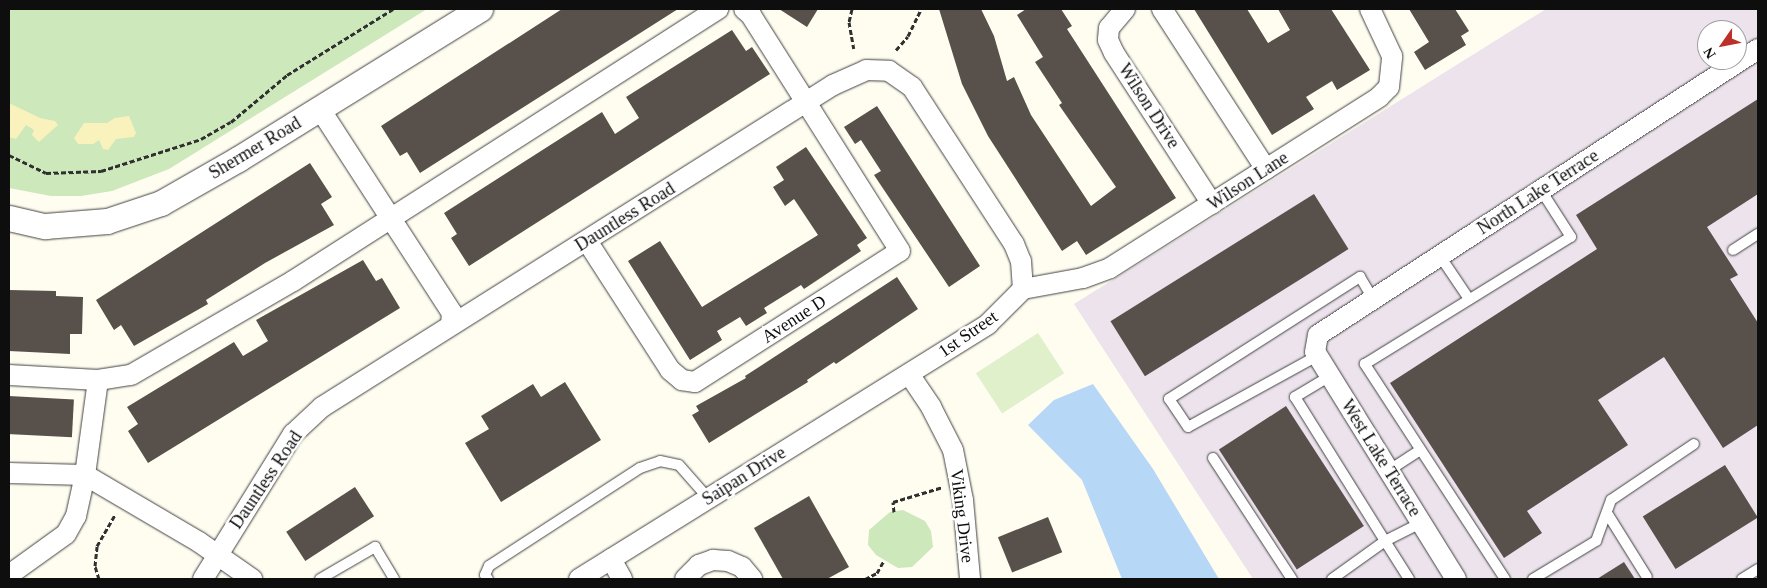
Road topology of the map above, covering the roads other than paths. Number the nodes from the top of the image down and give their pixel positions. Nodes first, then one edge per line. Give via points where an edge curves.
1 (480, 9) edge
2 (718, 9) edge
3 (744, 9) edge
4 (1125, 9) edge
5 (1162, 9) edge
6 (1370, 9) edge
7 (1758, 49) edge
8 (806, 102) junction
9 (320, 109) junction
10 (1266, 169) junction
11 (1541, 190) junction
12 (1212, 204) junction
13 (9, 218) edge
14 (391, 219) junction
15 (1758, 234) edge
16 (587, 241) junction
17 (1734, 250) dead end
18 (1440, 256) junction
19 (1023, 289) junction
20 (1373, 299) junction
21 (1469, 299) junction
22 (452, 325) junction
23 (1317, 356) junction
24 (909, 374) junction
25 (9, 375) edge
26 (1330, 376) junction
27 (98, 380) junction
28 (1694, 444) dead end
29 (1420, 450) junction
30 (1214, 458) dead end
31 (1388, 471) junction
32 (9, 473) edge
33 (85, 475) junction
34 (708, 498) junction
35 (1606, 513) junction
36 (1421, 523) junction
37 (1385, 541) junction
38 (217, 555) junction
39 (611, 558) junction
40 (1758, 569) edge
41 (9, 575) edge
42 (1647, 577) dead end
43 (202, 579) edge
44 (252, 579) edge
45 (320, 579) edge
46 (394, 579) edge
47 (488, 579) edge
48 (579, 579) edge
49 (622, 579) edge
50 (685, 579) edge
51 (752, 579) edge
52 (970, 579) edge
53 (1292, 579) edge
54 (1332, 579) edge
55 (1410, 579) edge
56 (1456, 579) edge
57 (1505, 579) edge
58 (1533, 579) edge
59 (1742, 579) edge

1 - 9 street, Shermer Road
2 - 14 street
3 - 8 street via 752,15
4 - 12 street, Wilson Drive via 1108,28 1108,40
5 - 10 street
6 - 10 street, Wilson Lane via 1392,56 1388,87 1379,97
7 - 11 street, North Lake Terrace
8 - 16 street, Dauntless Road
8 - 16 street, Avenue D via 900,251 696,382 682,380 670,370
8 - 19 street, Dauntless Road via 866,70 889,71 907,80 1014,244 1021,261
9 - 13 street, Shermer Road via 161,203 107,220 45,226
9 - 14 street
10 - 12 street, Wilson Lane
11 - 18 street, North Lake Terrace
11 - 21 lane via 1571,237
12 - 19 street, Wilson Lane via 1110,268 1083,278
14 - 22 street via 452,313
14 - 27 street via 131,375
15 - 17 lane
16 - 22 street, Dauntless Road
18 - 20 street, North Lake Terrace
18 - 21 lane
19 - 24 street, 1st Street via 988,324
20 - 23 street, North Lake Terrace via 1318,335
20 - 23 lane via 1360,278 1169,398 1188,427
21 - 29 lane via 1365,364
22 - 38 street, Dauntless Road via 322,407 293,434
23 - 26 street, West Lake Terrace
24 - 34 street, Saipan Drive
24 - 52 street, Viking Drive via 931,407 953,450
25 - 27 street
26 - 31 street, West Lake Terrace
26 - 37 lane via 1295,397
27 - 33 street
28 - 35 lane via 1611,500
29 - 31 lane
29 - 57 lane
30 - 53 lane
31 - 36 street, West Lake Terrace
32 - 33 street
33 - 38 street
33 - 41 street via 76,516 66,534
34 - 39 street, Saipan Drive
34 - 47 lane via 679,465 660,461 640,468 489,566 485,575
35 - 42 lane
35 - 58 lane via 1596,541
36 - 37 lane
36 - 56 street, West Lake Terrace
37 - 54 lane
37 - 55 lane
38 - 43 street, Dauntless Road
38 - 44 street
39 - 48 street, Saipan Drive
39 - 49 street
40 - 59 lane
45 - 46 lane via 374,547
50 - 51 street via 699,565 713,560 728,561 742,567

